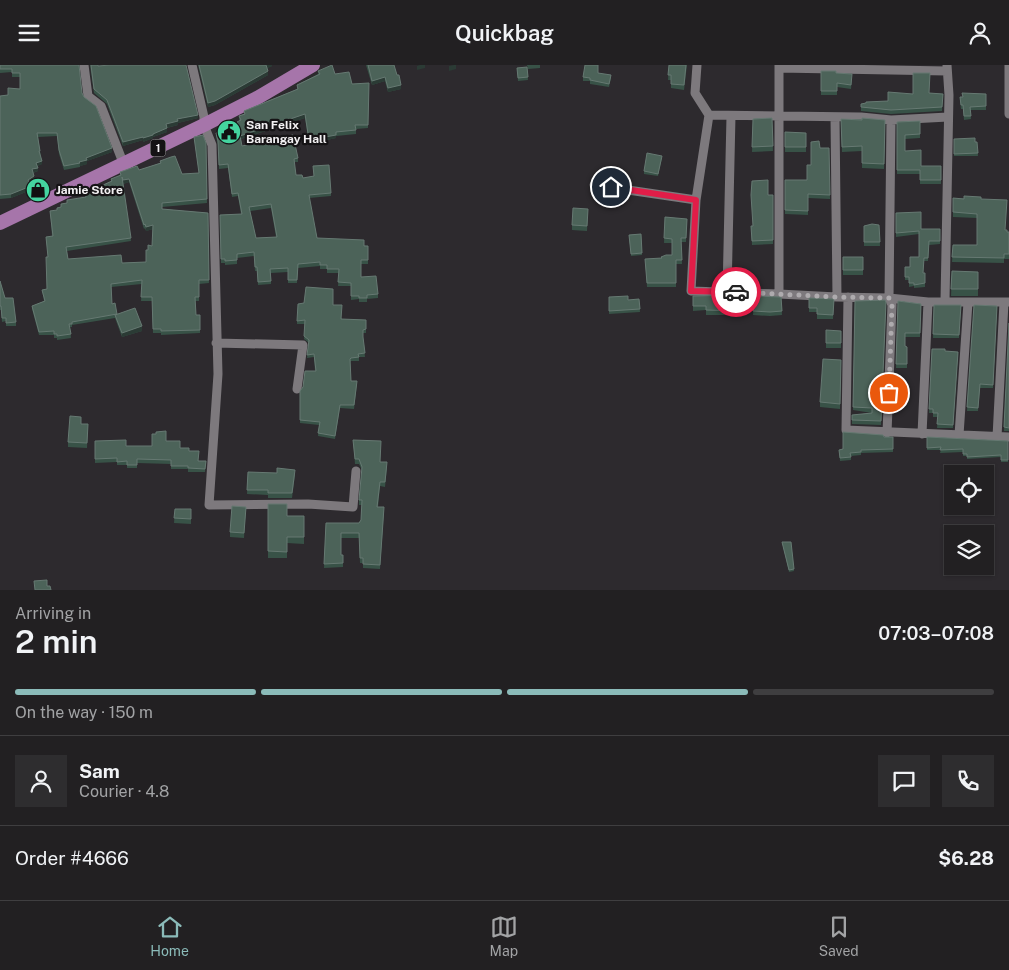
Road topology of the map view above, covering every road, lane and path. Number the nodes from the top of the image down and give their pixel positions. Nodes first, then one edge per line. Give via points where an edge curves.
1 (84, 65) edge
2 (192, 65) edge
3 (313, 65) edge
4 (697, 65) edge
5 (1009, 65) edge
6 (779, 67) edge
7 (947, 68) edge
8 (1009, 114) edge
9 (709, 115) junction
10 (731, 116) junction
11 (778, 117) junction
12 (835, 117) junction
13 (948, 117) junction
14 (890, 120) junction
15 (204, 125) junction
16 (124, 165) junction
17 (594, 185) dead end
18 (696, 200) junction
19 (0, 223) edge
20 (727, 292) junction
21 (779, 294) junction
22 (837, 297) junction
23 (848, 297) junction
24 (889, 298) junction
25 (928, 301) junction
26 (945, 301) junction
27 (968, 302) junction
28 (1007, 302) edge
29 (216, 343) junction
30 (297, 389) dead end
31 (887, 433) junction
32 (922, 434) junction
33 (959, 435) junction
34 (997, 437) junction
35 (1009, 437) edge
36 (356, 471) dead end

1 - 16 street via 88,97 101,106
2 - 15 street
3 - 15 highway, 1
4 - 9 street via 695,93
5 - 8 street
6 - 7 street
6 - 11 street
7 - 13 street
9 - 10 street
9 - 18 street
10 - 11 street
10 - 20 street
11 - 12 street
11 - 21 street
12 - 14 street
12 - 22 street
13 - 14 street
13 - 26 street
14 - 24 street
15 - 16 highway, 1
15 - 29 street via 212,145
16 - 19 highway, 1
17 - 18 street
18 - 20 street via 691,291
20 - 21 street
21 - 22 street
22 - 23 street
23 - 24 street
23 - 31 street via 846,430
24 - 25 street
24 - 31 street via 892,305
25 - 26 street
25 - 32 street
26 - 27 street
27 - 28 street
27 - 33 street
28 - 34 street
29 - 30 street via 303,345
29 - 36 street via 218,374 209,505 353,507
31 - 32 street
32 - 33 street
33 - 34 street
34 - 35 street

